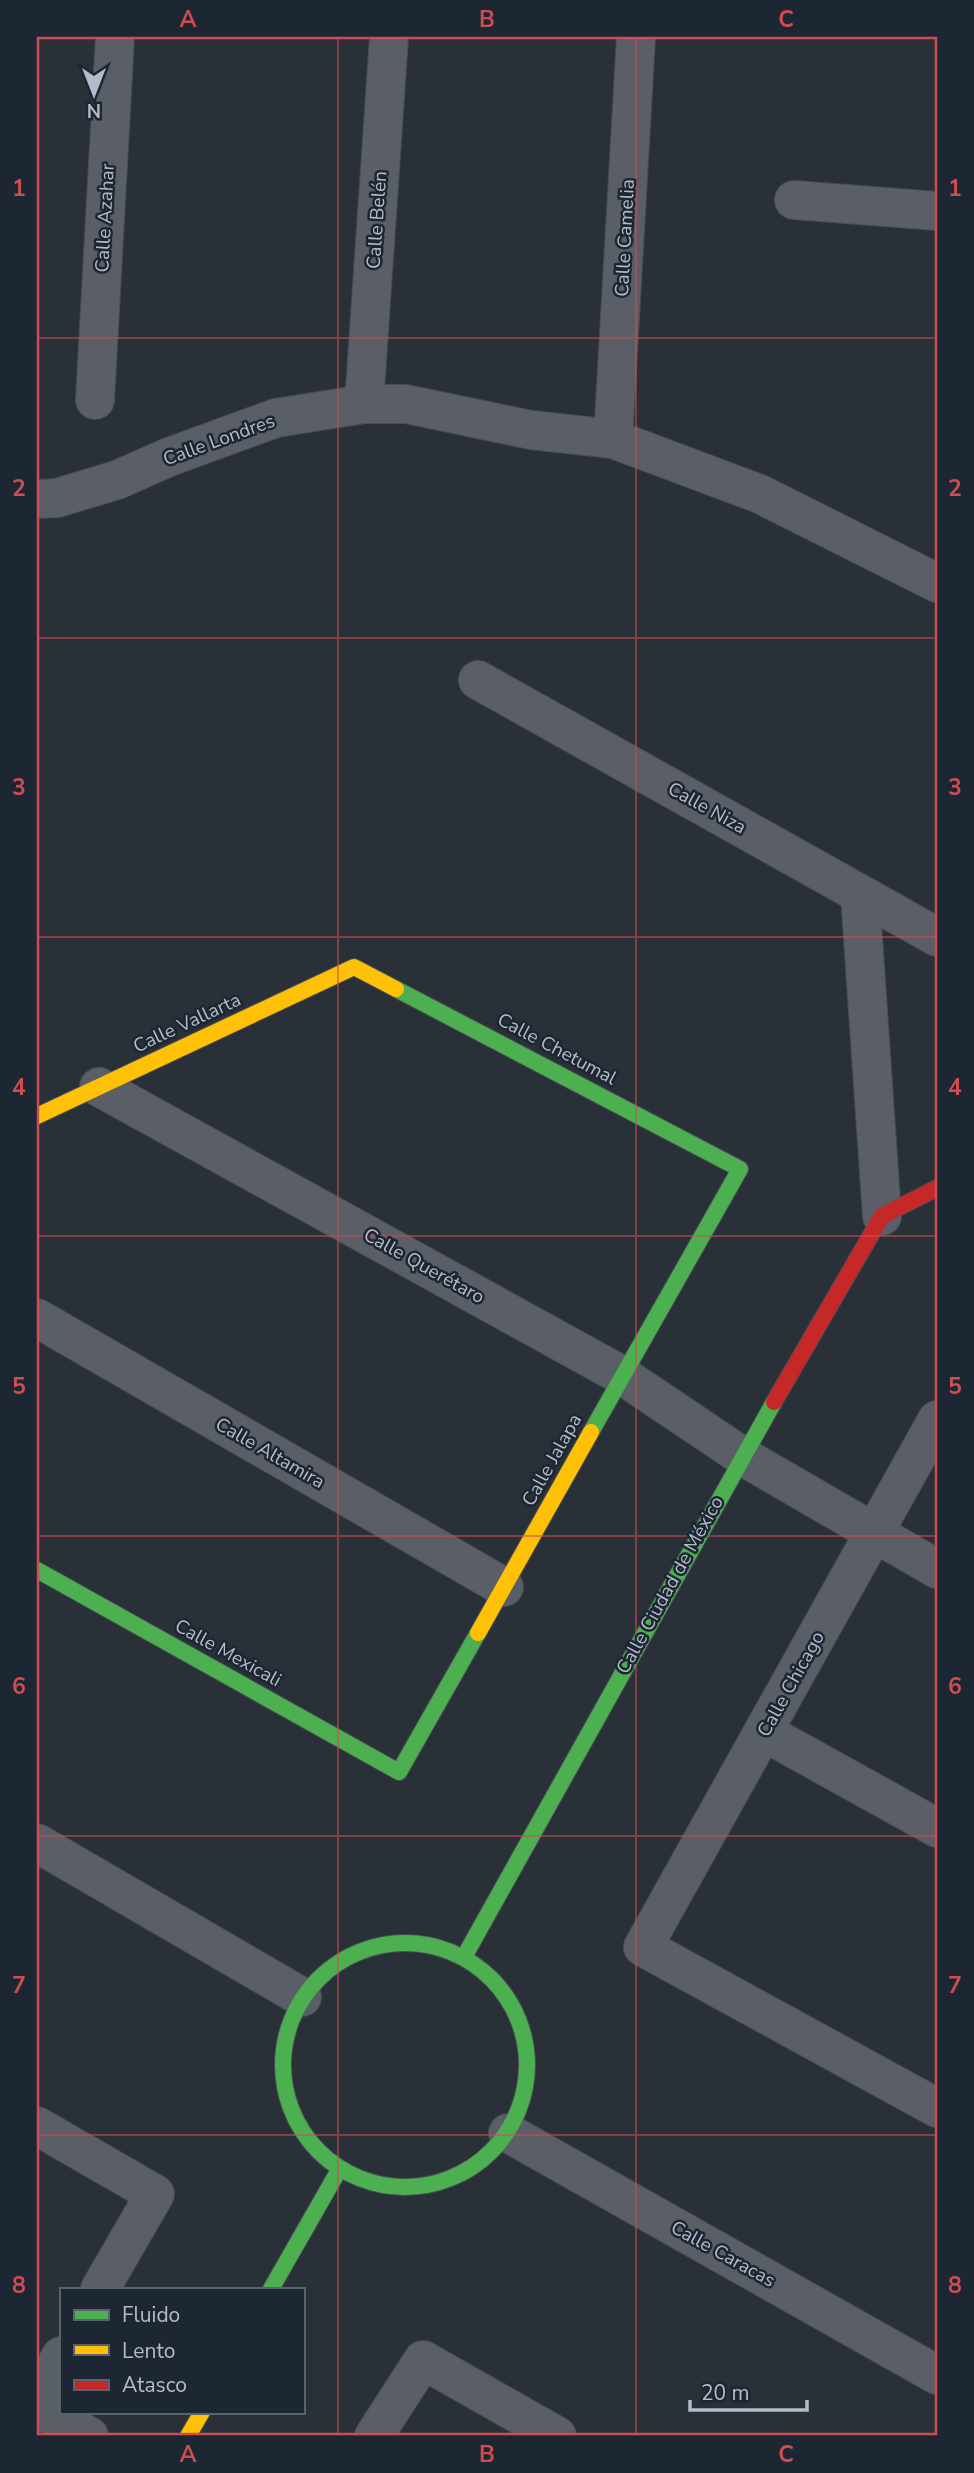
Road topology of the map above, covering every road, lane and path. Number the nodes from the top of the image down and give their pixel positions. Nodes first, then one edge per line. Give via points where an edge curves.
1 (115, 37) edge
2 (390, 37) edge
3 (636, 37) edge
4 (793, 200) dead end
5 (937, 211) edge
6 (95, 400) dead end
7 (364, 404) junction
8 (612, 439) junction
9 (37, 499) edge
10 (937, 583) edge
11 (478, 680) dead end
12 (860, 894) junction
13 (937, 937) edge
14 (354, 967) joint
15 (99, 1087) junction
16 (37, 1116) edge
17 (740, 1168) joint
18 (937, 1188) edge
19 (882, 1216) junction
20 (37, 1318) edge
21 (623, 1376) junction
22 (937, 1420) edge
23 (742, 1456) junction
24 (874, 1533) junction
25 (937, 1569) edge
26 (37, 1570) edge
27 (504, 1587) junction
28 (764, 1732) junction
29 (399, 1772) joint
30 (937, 1828) edge
31 (37, 1843) edge
32 (464, 1957) junction
33 (302, 1997) junction
34 (937, 2108) edge
35 (37, 2126) edge
36 (508, 2133) junction
37 (339, 2169) junction
38 (101, 2288) edge
39 (272, 2288) edge
40 (60, 2358) edge
41 (937, 2375) edge
42 (37, 2399) edge
43 (37, 2408) edge
44 (201, 2414) edge
45 (89, 2436) edge
46 (188, 2436) edge
47 (374, 2436) edge
48 (557, 2436) edge

1 - 6 street, Calle Azahar
2 - 7 street, Calle Belén
3 - 8 street, Calle Camelia
4 - 5 street
7 - 8 street, Calle Londres via 406,404 531,430
7 - 9 street, Calle Londres via 276,418 117,480 57,498
8 - 10 street, Calle Londres via 760,494
11 - 12 street, Calle Niza
12 - 13 street, Calle Niza
12 - 19 street
14 - 15 street, Calle Vallarta
14 - 17 street, Calle Chetumal
15 - 16 street, Calle Vallarta
15 - 21 street, Calle Querétaro
17 - 21 street, Calle Jalapa
18 - 19 street
19 - 23 street, Calle Ciudad de México
20 - 27 street, Calle Altamira
21 - 23 street, Calle Querétaro
21 - 27 street, Calle Jalapa
22 - 24 street, Calle Chicago
23 - 24 street, Calle Querétaro
23 - 32 street, Calle Ciudad de México
24 - 25 street, Calle Querétaro
24 - 28 street, Calle Chicago
26 - 29 street, Calle Mexicali
27 - 29 street, Calle Jalapa
28 - 30 street
28 - 34 street, Calle Chicago via 643,1947
31 - 33 street
32 - 33 street via 431,1945 401,1942 368,1948 320,1976
32 - 36 street via 500,1987 523,2030 528,2074 520,2111
33 - 37 street via 286,2031 281,2063 288,2105 303,2135
35 - 38 street via 155,2194
36 - 37 street via 470,2169 417,2188 381,2186
36 - 41 street, Calle Caracas
37 - 39 street
40 - 42 street
43 - 45 street
44 - 46 street
47 - 48 street via 423,2360

